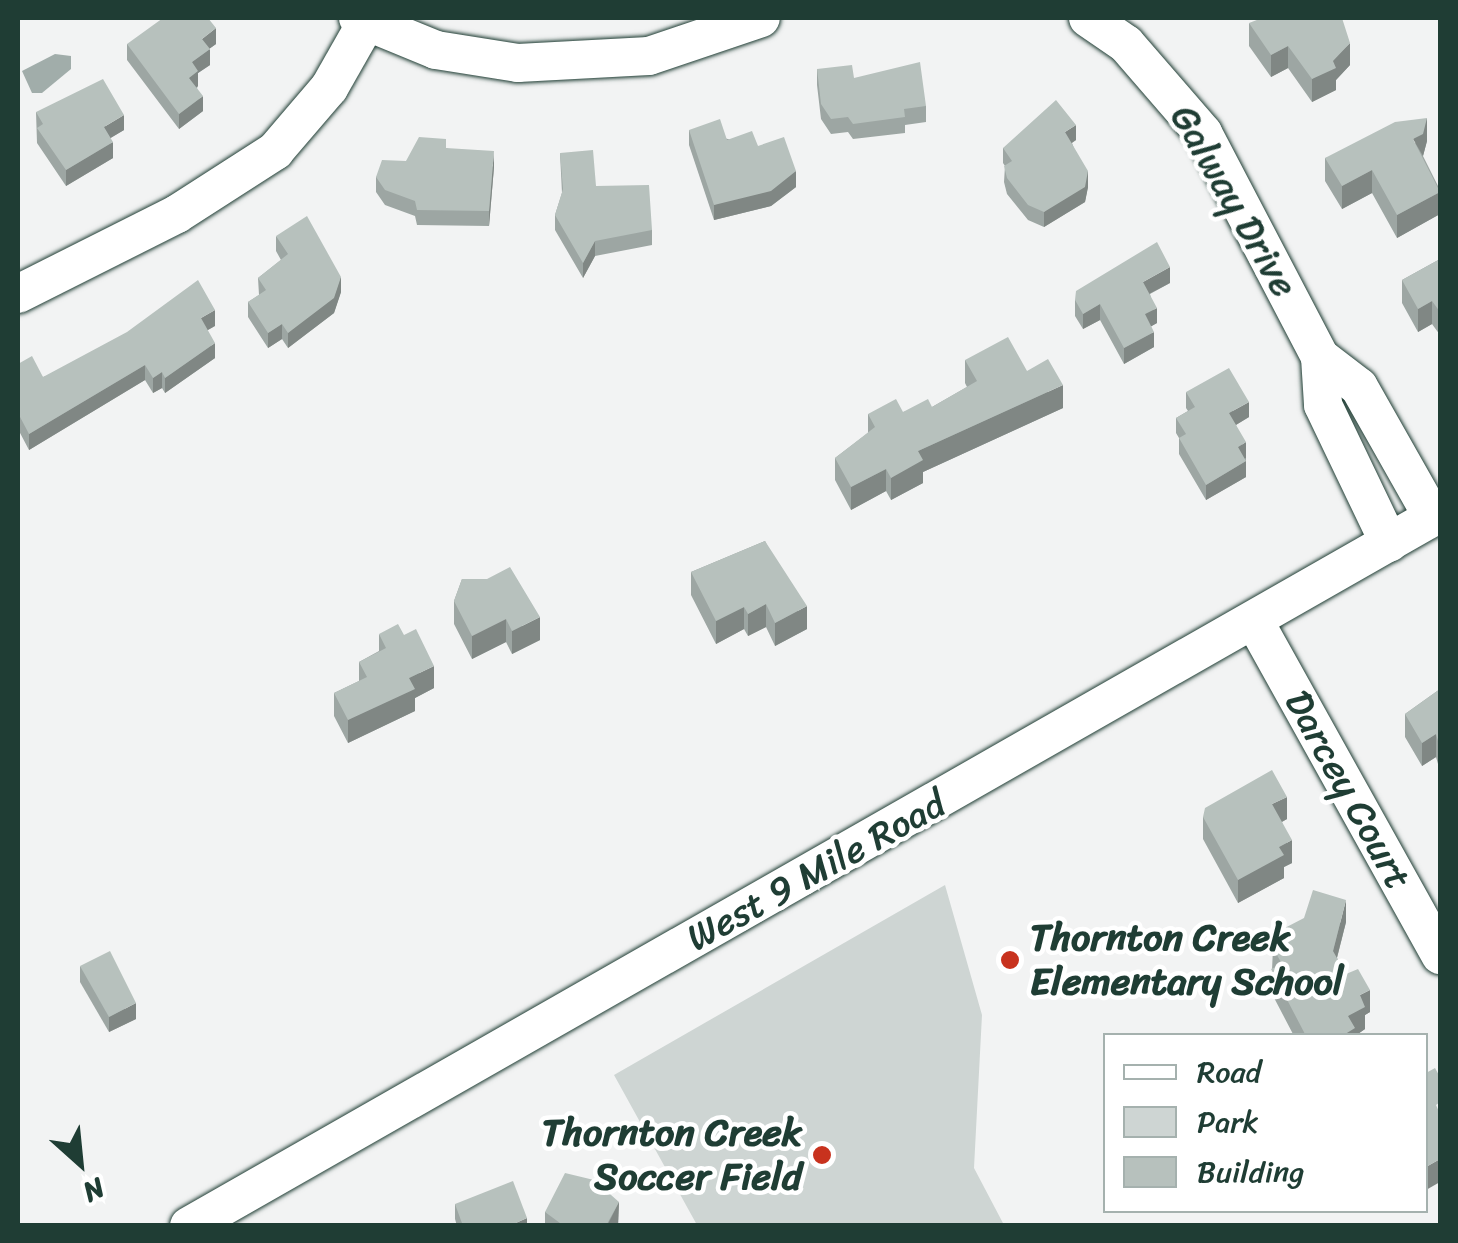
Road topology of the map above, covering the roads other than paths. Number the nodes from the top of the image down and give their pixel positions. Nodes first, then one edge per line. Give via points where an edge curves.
1 (761, 18) edge
2 (1088, 18) edge
3 (362, 20) edge
4 (18, 294) edge
5 (1320, 358) junction
6 (1437, 516) edge
7 (1390, 543) junction
8 (1256, 624) junction
9 (1440, 955) edge
10 (190, 1226) edge

1 - 3 street via 650,56 518,63 436,50
2 - 5 street, Galway Drive via 1140,58 1203,132
3 - 4 street via 318,104 275,151 176,214
5 - 6 street, Galway Drive via 1359,388
5 - 7 street, Galway Drive via 1323,405
6 - 7 street, West 9 Mile Road
7 - 8 street, West 9 Mile Road
8 - 9 street, Darcey Court
8 - 10 street, West 9 Mile Road

